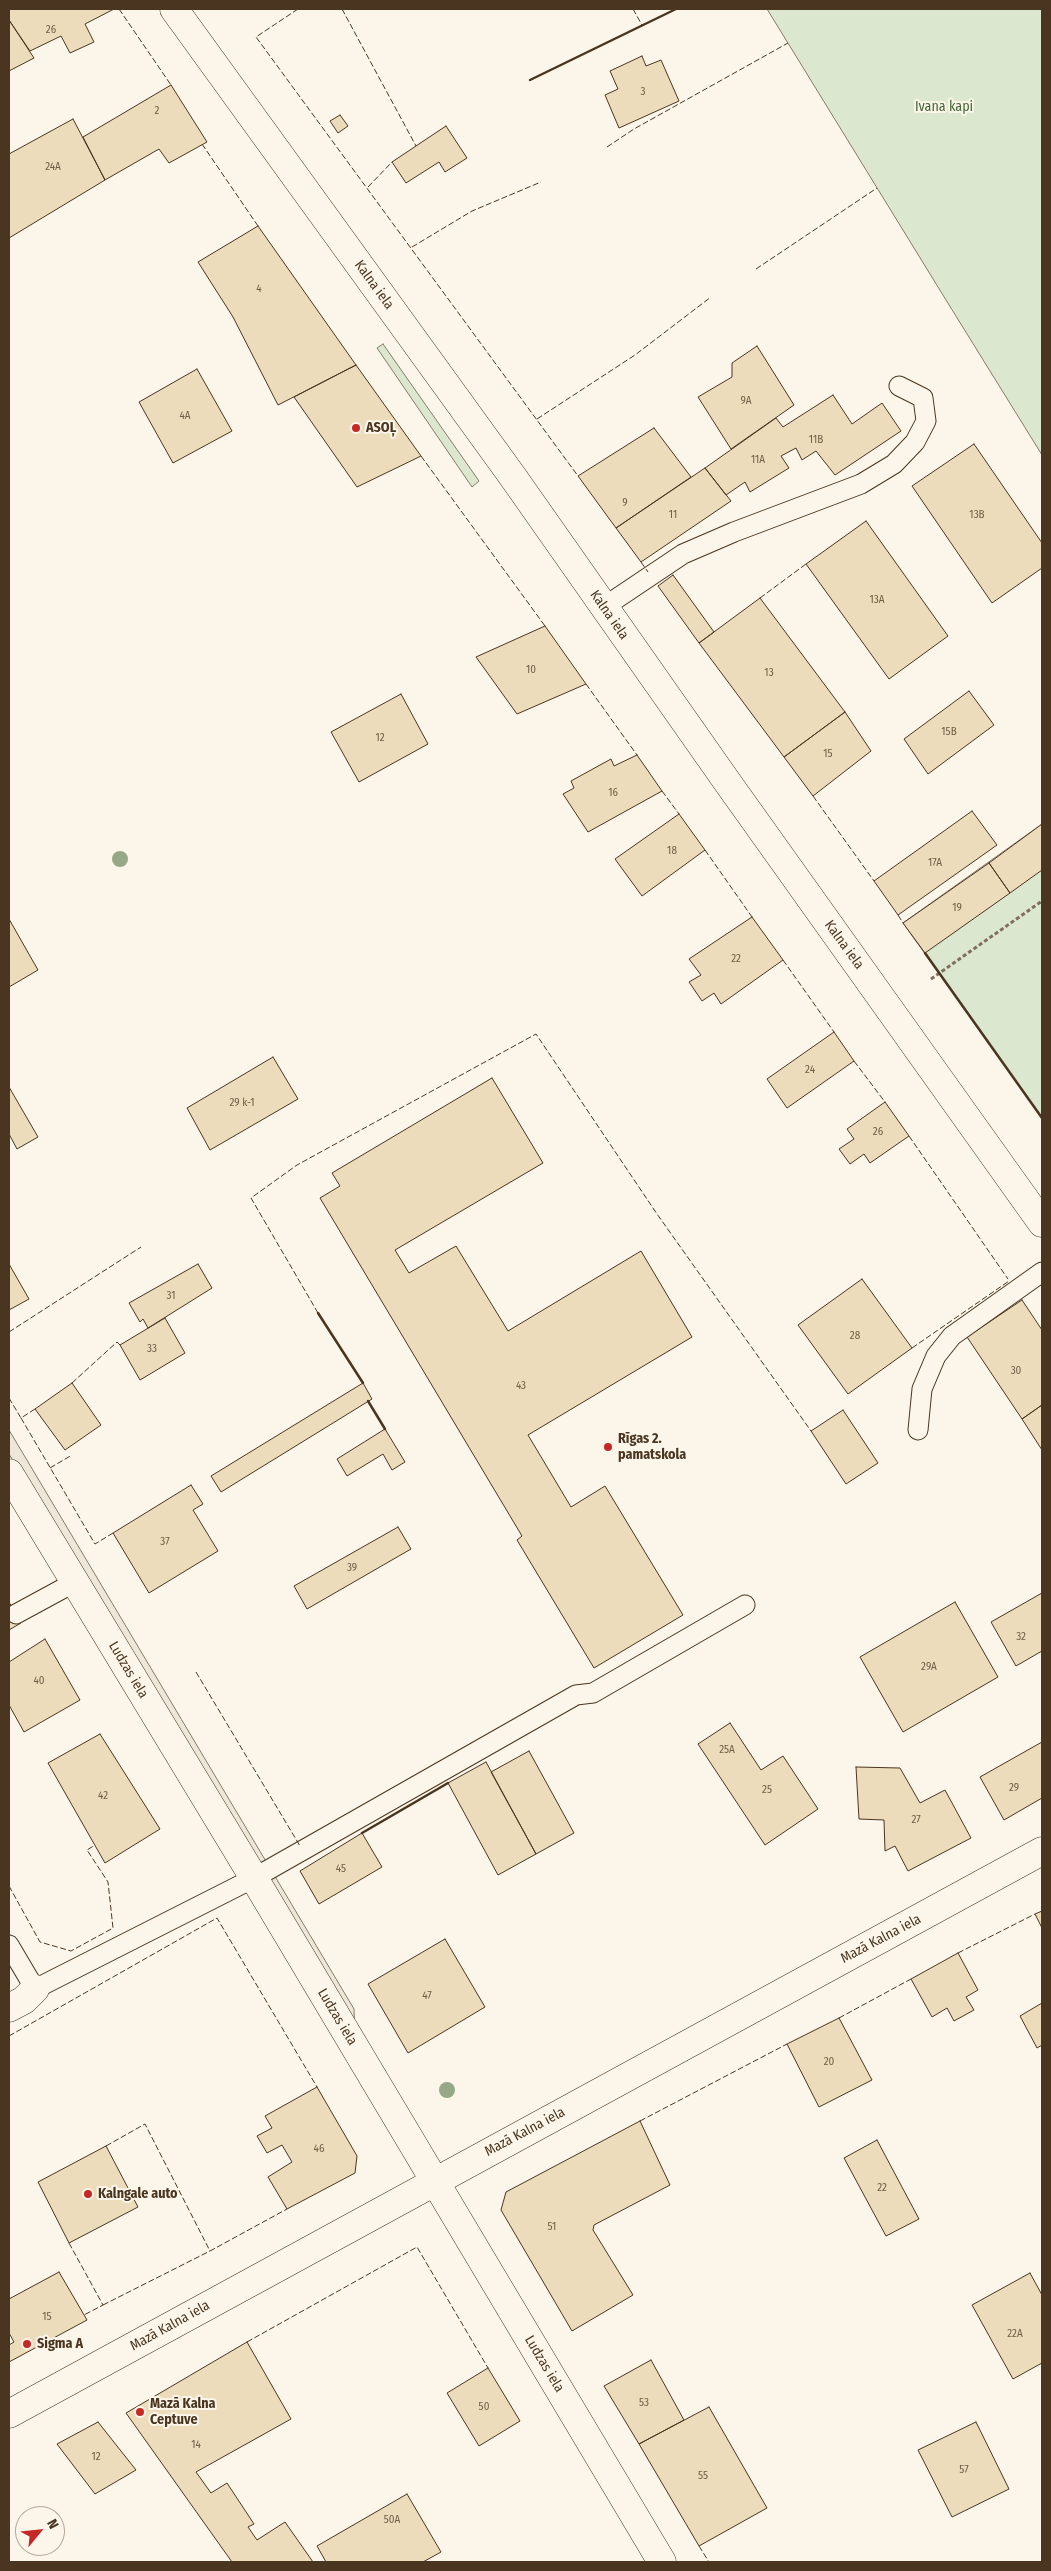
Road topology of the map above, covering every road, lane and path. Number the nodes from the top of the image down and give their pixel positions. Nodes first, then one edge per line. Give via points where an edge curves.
1 (174, 9) edge
2 (899, 386) dead end
3 (604, 607) junction
4 (1042, 901) edge
5 (931, 979) dead end
6 (1042, 1223) edge
7 (1042, 1272) edge
8 (918, 1430) dead end
9 (9, 1473) edge
10 (75, 1582) junction
11 (745, 1605) dead end
12 (16, 1614) dead end
13 (1042, 1851) edge
14 (254, 1878) junction
15 (9, 1945) edge
16 (35, 1989) junction
17 (9, 2008) edge
18 (435, 2180) junction
19 (9, 2414) edge
20 (662, 2562) edge

1 - 3 street, Kalna iela
2 - 3 lane via 923,398 926,421 915,442 894,464 861,484 683,554
3 - 6 street, Kalna iela
4 - 5 path
7 - 8 lane via 952,1336 941,1349 922,1389
9 - 10 street, Ludzas iela
10 - 12 lane
10 - 14 street, Ludzas iela
11 - 14 lane via 594,1693 576,1695
13 - 18 street, Mazā Kalna iela
14 - 16 lane
14 - 18 street, Ludzas iela
15 - 16 lane
16 - 17 street
18 - 19 street, Mazā Kalna iela
18 - 20 street, Ludzas iela

